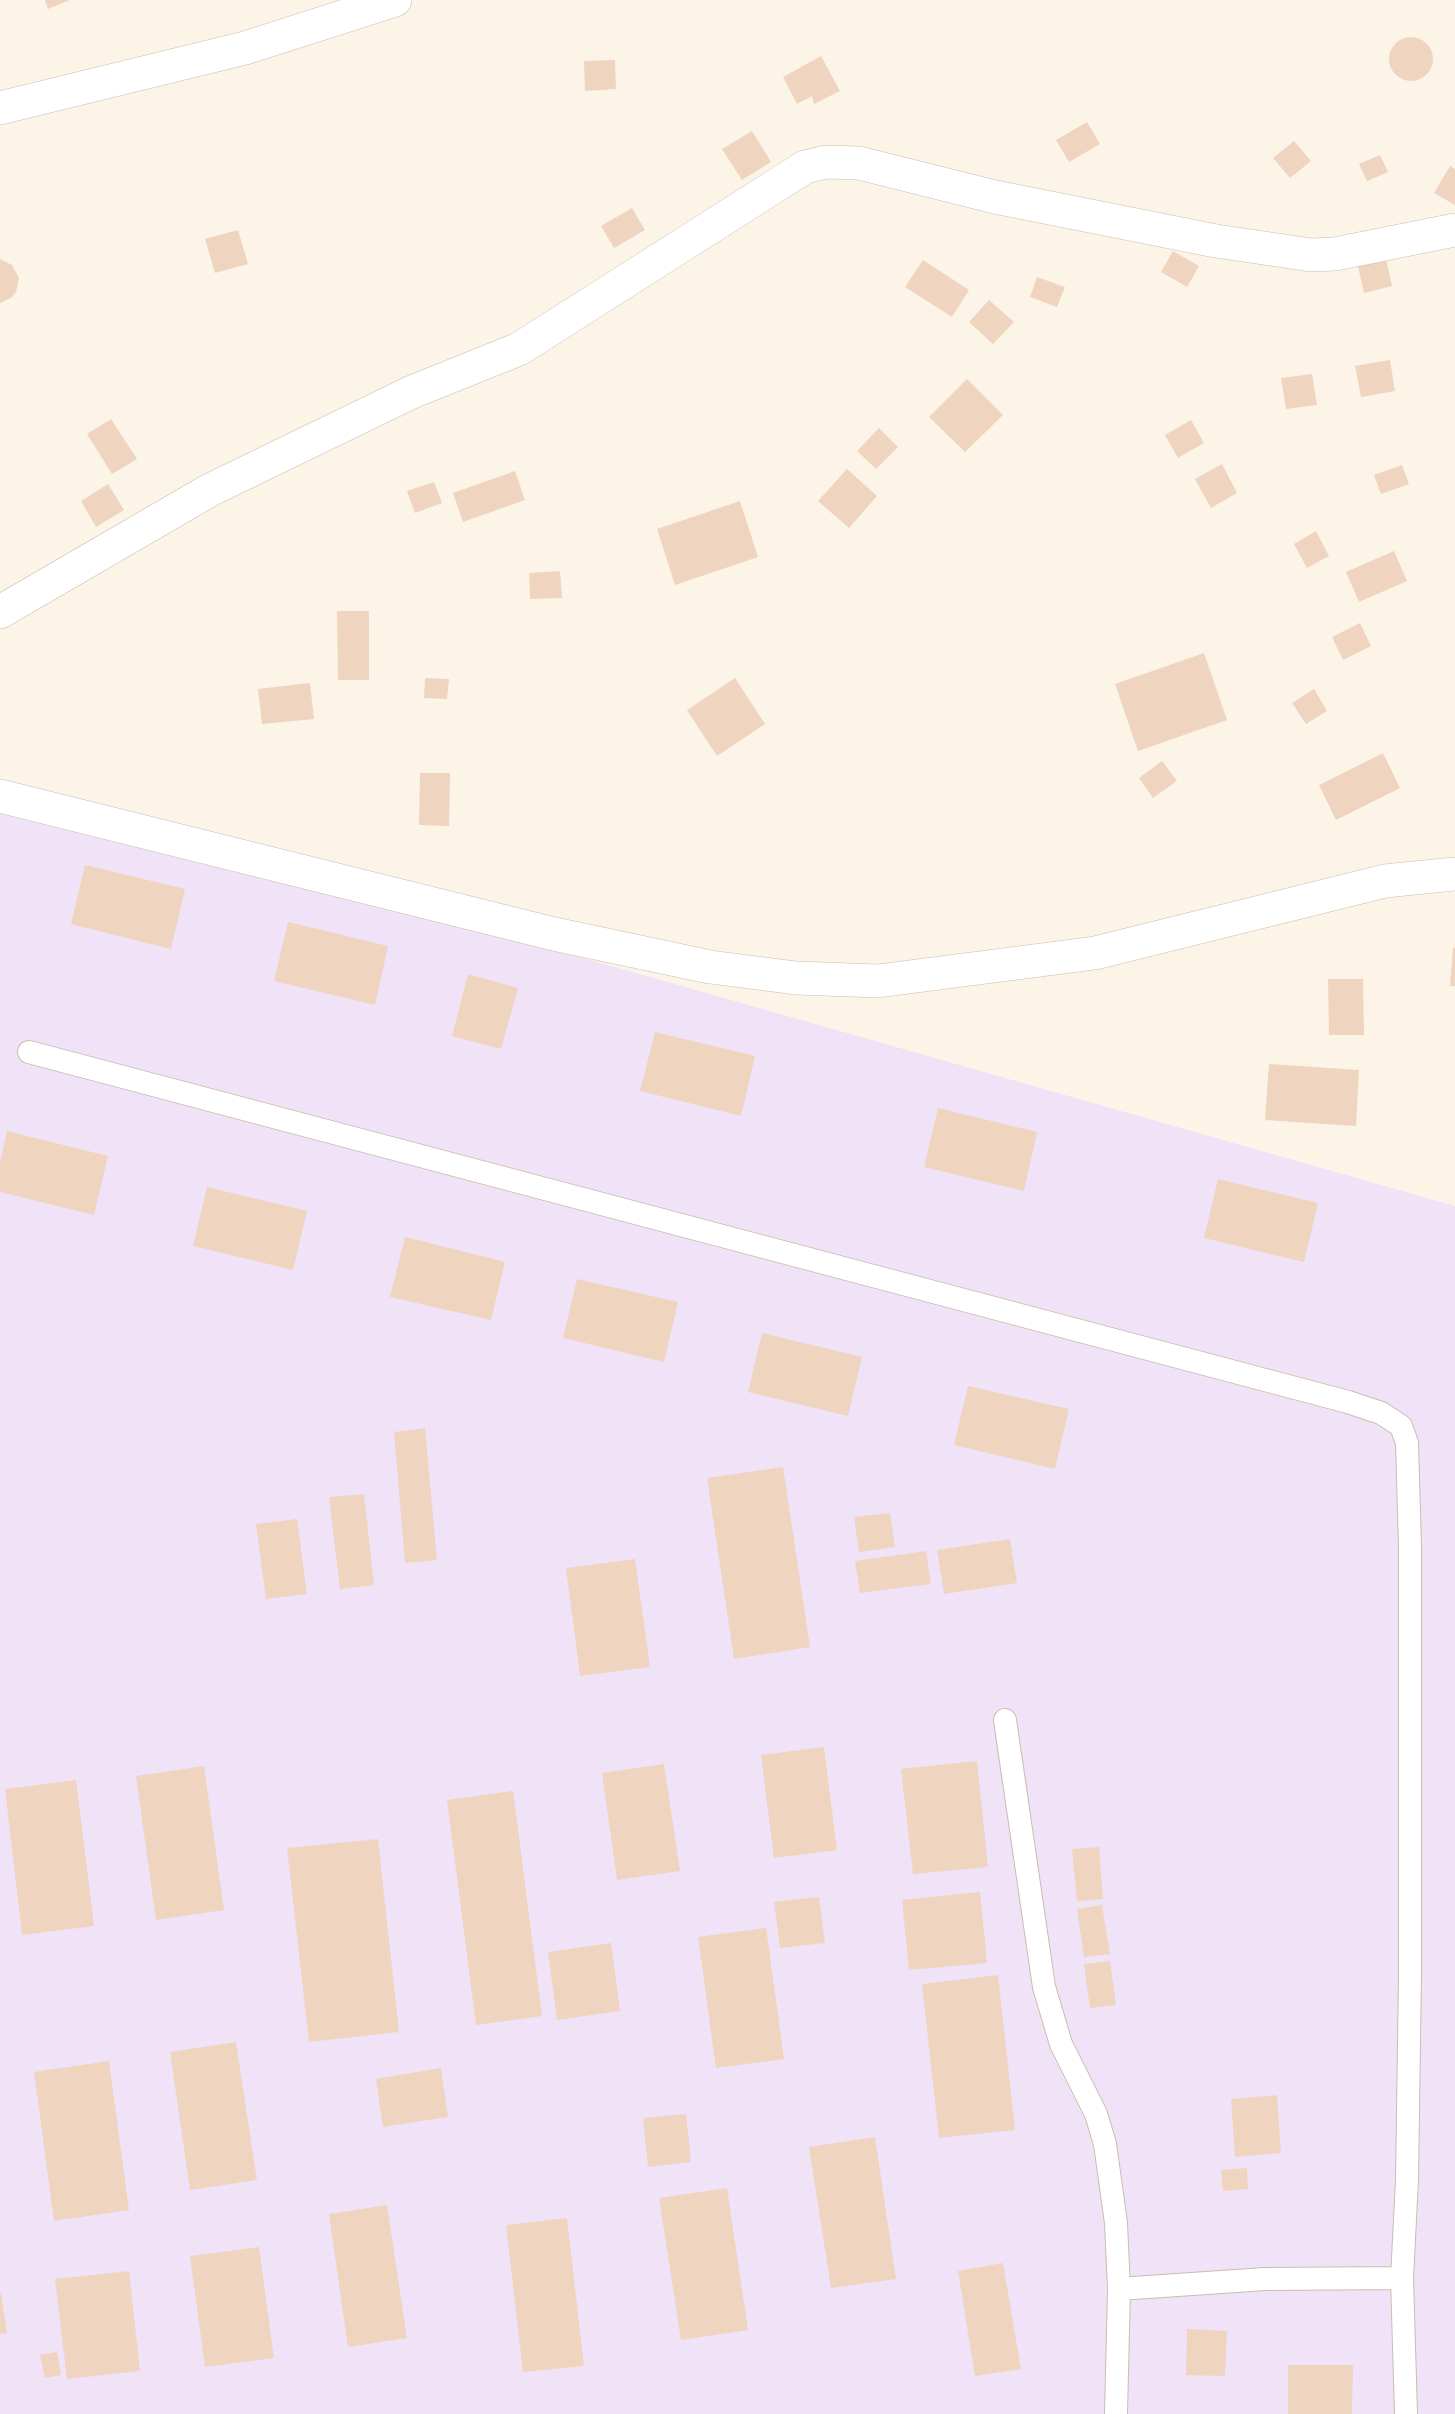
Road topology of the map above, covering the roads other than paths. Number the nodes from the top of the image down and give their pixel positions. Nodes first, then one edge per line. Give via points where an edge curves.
1 (394, 0) edge
2 (0, 108) edge
3 (1455, 230) edge
4 (0, 612) edge
5 (0, 796) edge
6 (1455, 874) edge
7 (29, 1052) dead end
8 (1005, 1720) dead end
9 (1402, 2278) junction
10 (1119, 2289) junction
11 (1116, 2414) edge
12 (1406, 2414) edge

1 - 2 street via 245,48
3 - 4 street via 1335,254 1311,255 1216,241 995,197 859,163 826,162 805,167 519,349 412,392 210,490
5 - 6 street via 554,934 710,967 796,978 878,981 1095,953 1384,881
7 - 9 lane via 1348,1402 1381,1413 1401,1426 1407,1443 1410,1547 1410,1975
8 - 10 lane via 1044,1988 1061,2044 1096,2114 1105,2144 1116,2223
9 - 10 lane via 1265,2279
9 - 12 lane
10 - 11 lane

